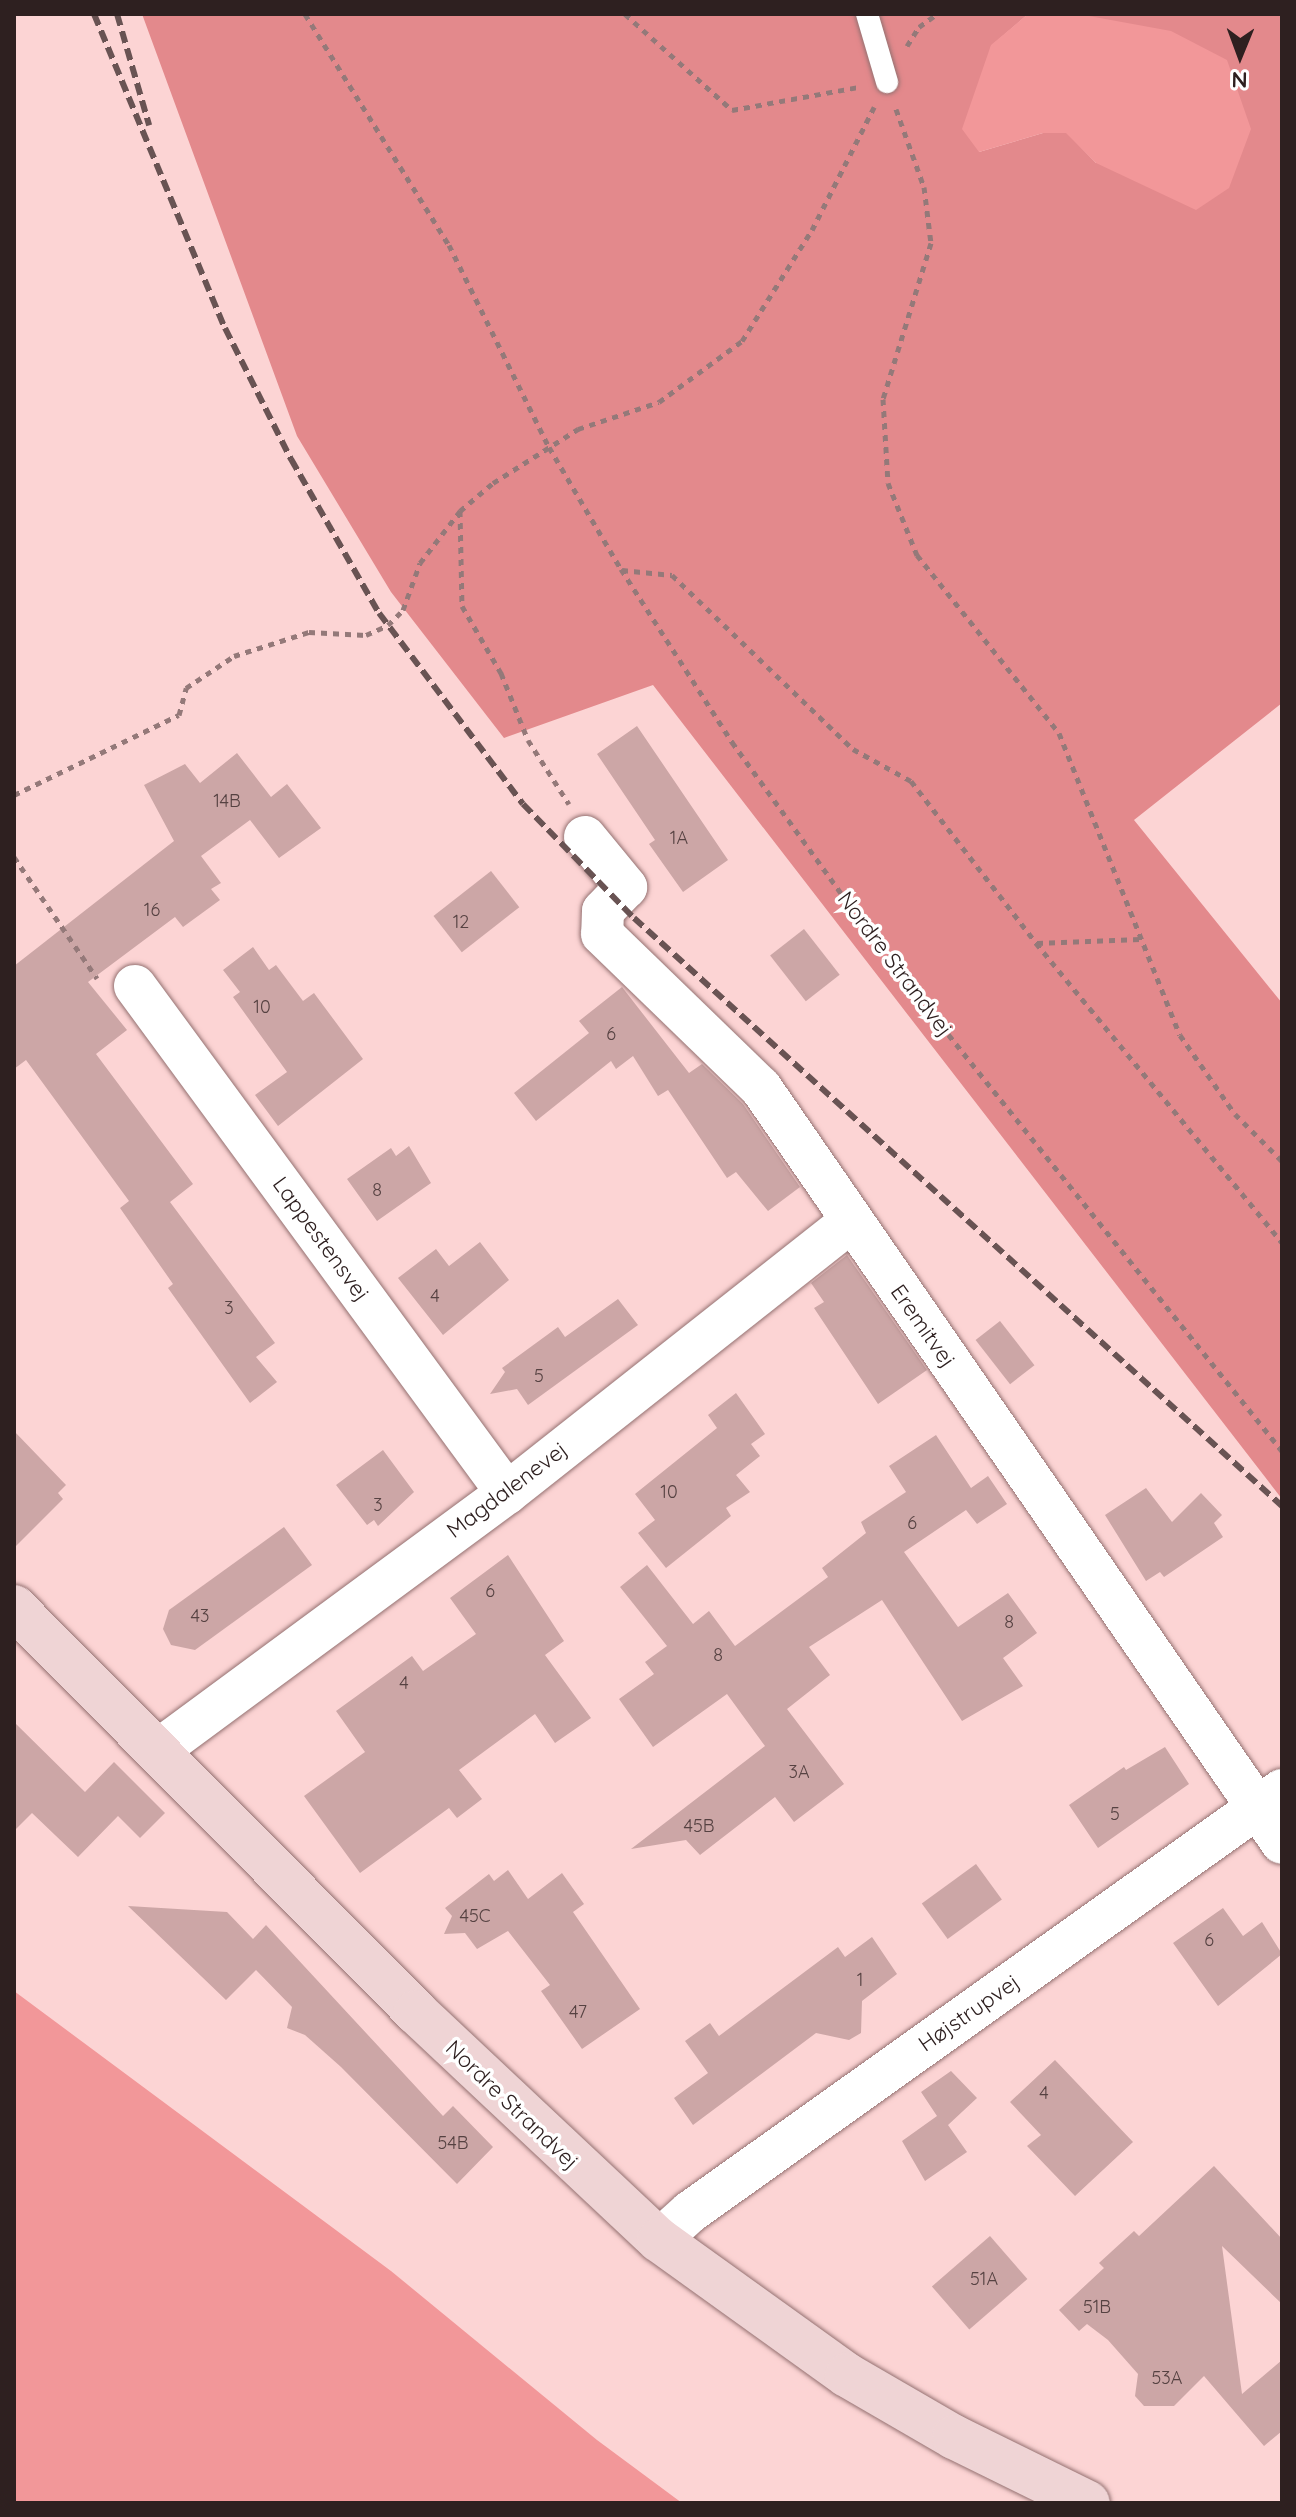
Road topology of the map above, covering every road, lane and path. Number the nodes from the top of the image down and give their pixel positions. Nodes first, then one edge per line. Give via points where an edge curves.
1 (305, 14) edge
2 (625, 14) edge
3 (867, 14) edge
4 (887, 82) junction
5 (549, 447) junction
6 (460, 511) junction
7 (621, 569) junction
8 (14, 795) edge
9 (585, 837) joint
10 (14, 857) edge
11 (1140, 939) junction
12 (1036, 943) junction
13 (135, 986) joint
14 (1282, 1161) edge
15 (851, 1221) junction
16 (1282, 1242) edge
17 (1282, 1451) edge
18 (507, 1493) junction
19 (14, 1607) edge
20 (157, 1751) junction
21 (1268, 1799) edge
22 (1282, 1843) edge
23 (659, 2240) junction
24 (1088, 2503) edge

1 - 5 path, Nordre Strandvej via 449,245
2 - 4 path via 732,110
3 - 4 lane
4 - 5 path via 812,230 742,341 659,402 578,429
4 - 11 path via 924,187 931,243 883,399 888,483 917,555 1059,733
5 - 6 path
5 - 7 path, Nordre Strandvej
6 - 8 path via 420,563 403,610 388,625 366,635 309,632 234,656 186,688 179,715
6 - 9 path via 462,606 501,673 528,740
7 - 12 path via 672,575 853,749 911,781
7 - 17 path, Nordre Strandvej via 732,742 896,969
9 - 15 street, Eremitvej via 626,887 603,911 602,934 761,1088
10 - 13 path via 107,994
11 - 12 path
11 - 14 path via 1180,1035 1235,1114
12 - 16 path
13 - 18 street, Lappestensvej
15 - 18 street, Magdalenevej
15 - 21 street, Eremitvej
18 - 20 street, Magdalenevej
19 - 20 main road, Nordre Strandvej
20 - 23 main road, Nordre Strandvej via 416,2012
21 - 22 street, Eremitvej
21 - 23 street, Højstrupvej via 690,2212
23 - 24 main road, Nordre Strandvej via 847,2375 954,2437

